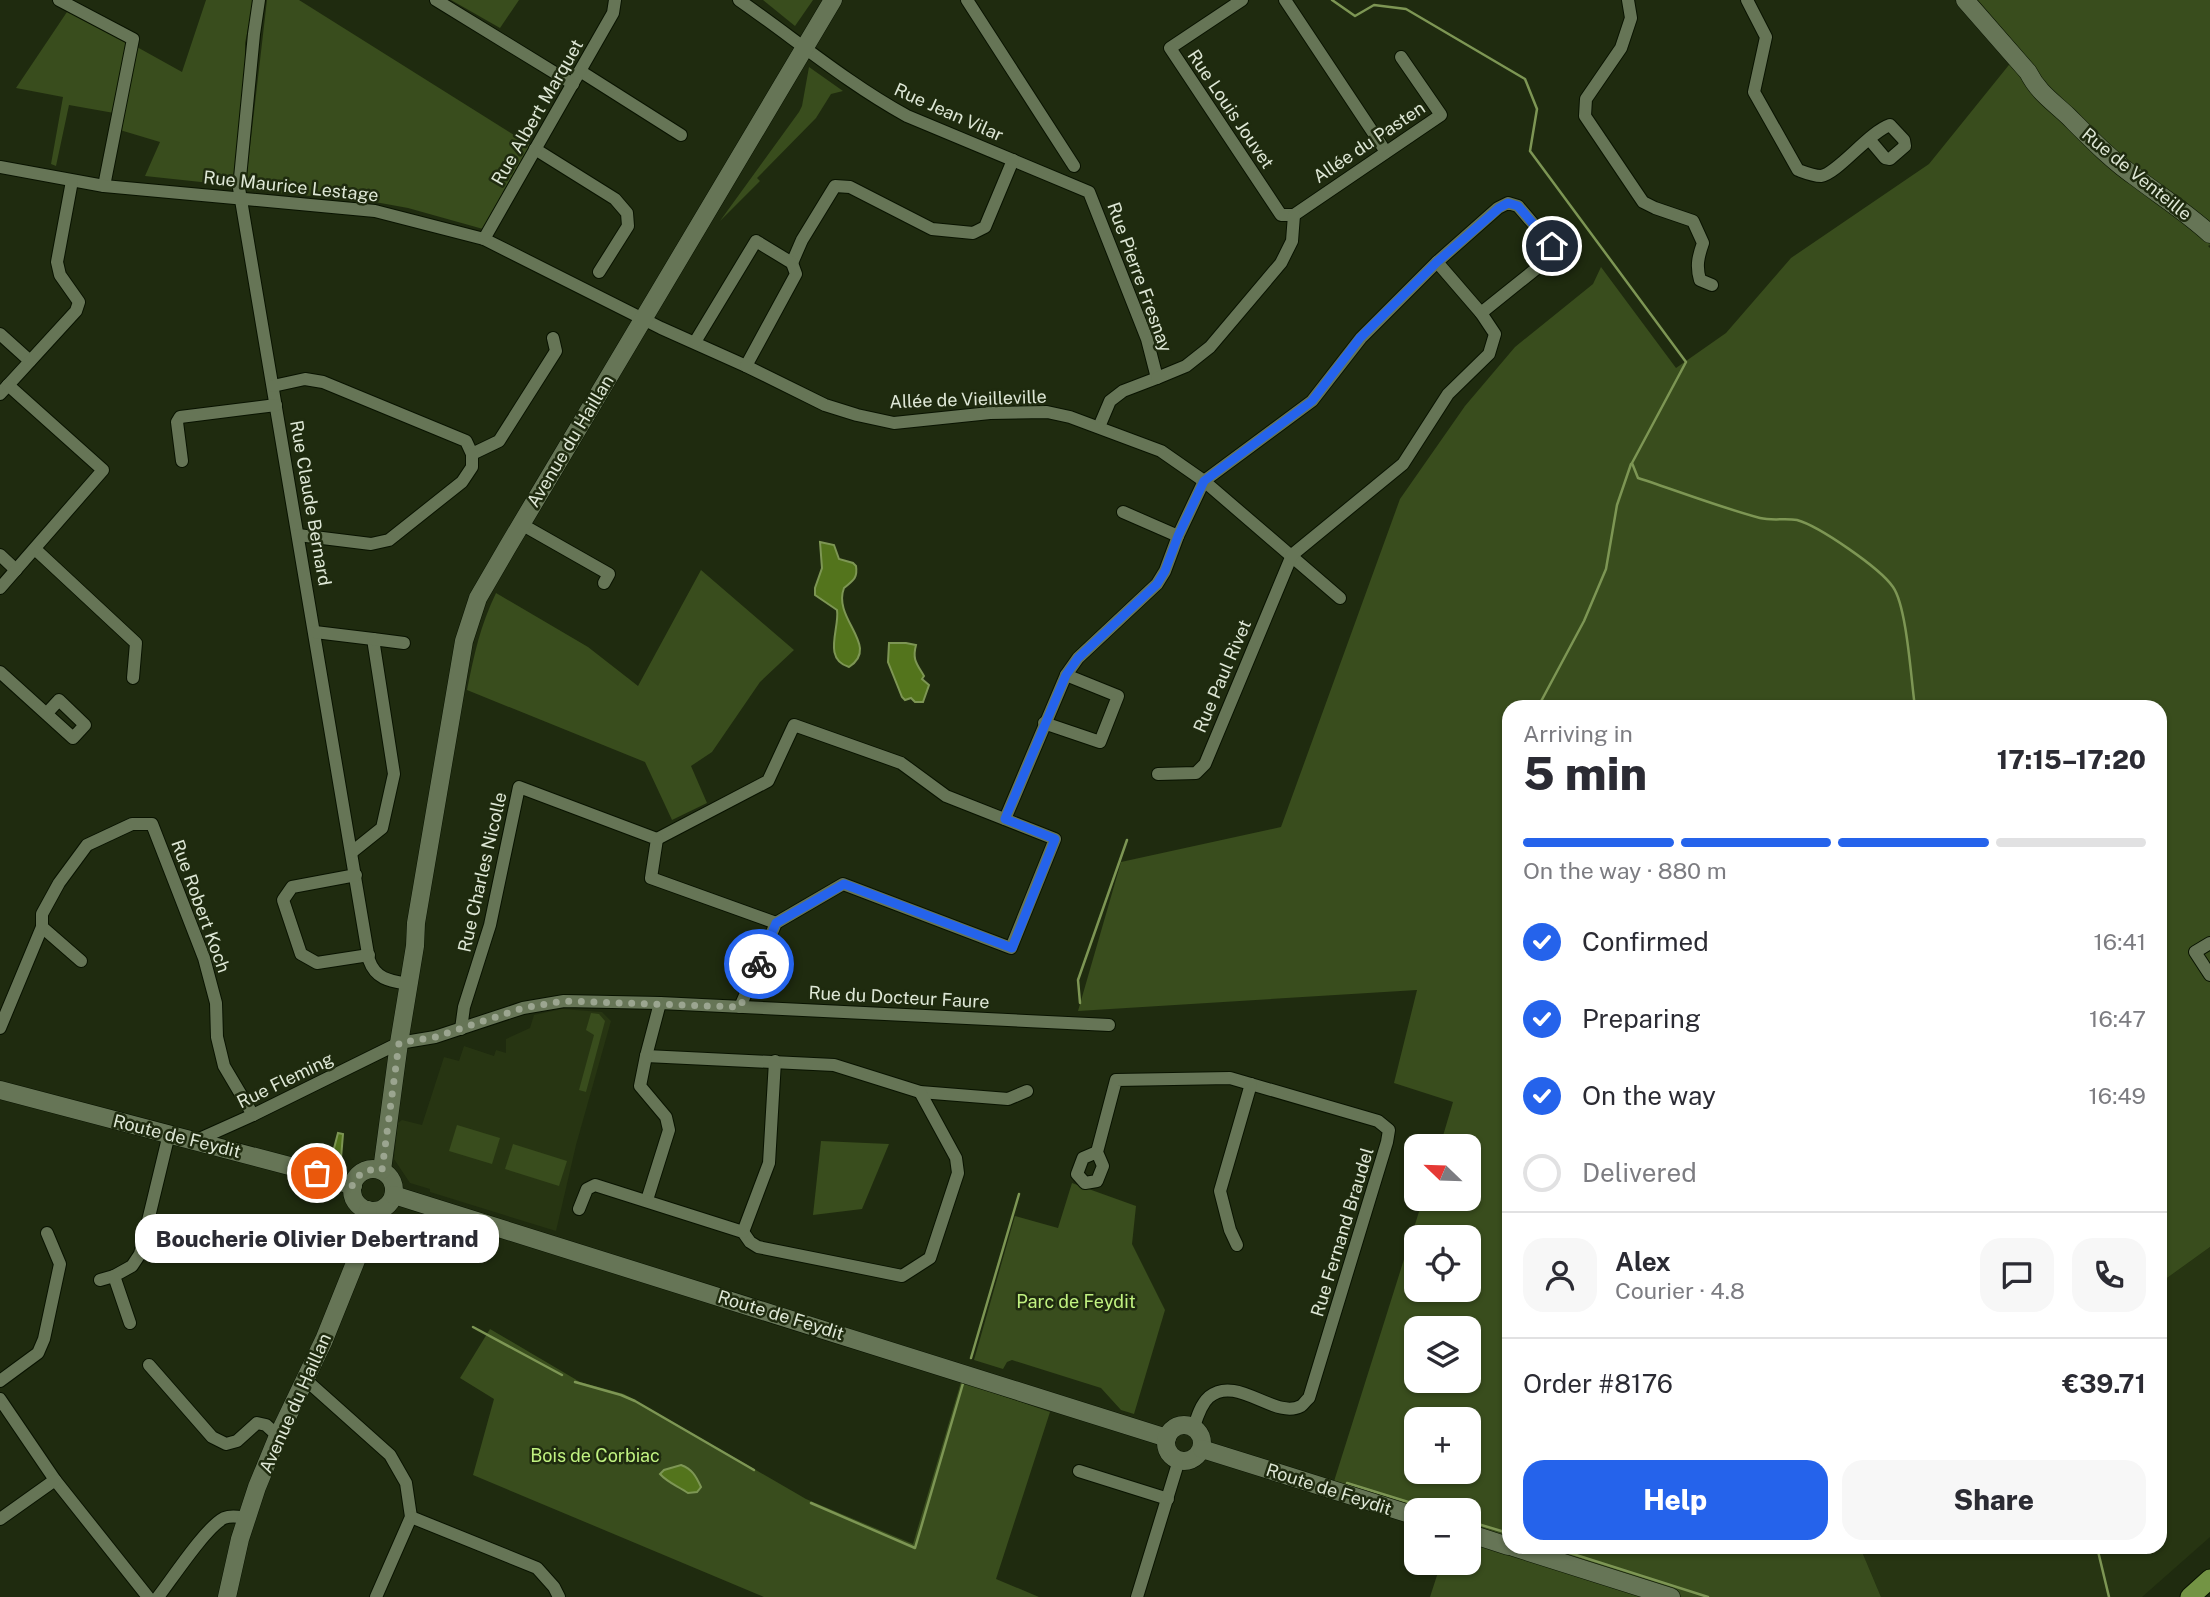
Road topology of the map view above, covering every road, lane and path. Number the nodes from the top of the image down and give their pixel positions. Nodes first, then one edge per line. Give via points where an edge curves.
1 (60, 0) edge
2 (259, 0) edge
3 (436, 0) edge
4 (615, 0) edge
5 (739, 0) edge
6 (832, 0) edge
7 (967, 0) edge
8 (1242, 0) edge
9 (1285, 0) edge
10 (1628, 0) edge
11 (1746, 0) edge
12 (1965, 0) edge
13 (804, 48) junction
14 (1401, 57) dead end
15 (580, 71) junction
16 (573, 84) junction
17 (681, 135) dead end
18 (1869, 139) dead end
19 (535, 149) junction
20 (1386, 152) junction
21 (1013, 160) junction
22 (1074, 166) dead end
23 (0, 167) edge
24 (72, 181) junction
25 (104, 186) junction
26 (1089, 192) joint
27 (241, 199) junction
28 (1294, 215) junction
29 (2210, 234) edge
30 (484, 239) junction
31 (792, 262) junction
32 (1437, 262) junction
33 (599, 272) dead end
34 (1712, 285) dead end
35 (1482, 313) junction
36 (643, 319) junction
37 (0, 334) edge
38 (553, 338) dead end
39 (695, 342) junction
40 (30, 361) junction
41 (746, 366) junction
42 (1157, 378) junction
43 (273, 386) junction
44 (4, 389) edge
45 (276, 405) junction
46 (1099, 426) junction
47 (472, 454) junction
48 (182, 461) dead end
49 (1204, 481) junction
50 (1123, 512) dead end
51 (522, 524) junction
52 (298, 536) junction
53 (1178, 536) junction
54 (35, 550) junction
55 (0, 555) edge
56 (1292, 555) junction
57 (16, 570) junction
58 (604, 583) dead end
59 (0, 588) edge
60 (1340, 598) dead end
61 (315, 632) junction
62 (373, 639) junction
63 (404, 643) dead end
64 (0, 672) edge
65 (1066, 675) junction
66 (133, 678) dead end
67 (47, 713) dead end
68 (1044, 723) junction
69 (1158, 774) dead end
70 (1005, 819) junction
71 (657, 839) junction
72 (352, 852) junction
73 (356, 875) junction
74 (776, 923) junction
75 (42, 927) junction
76 (2210, 943) edge
77 (369, 955) junction
78 (81, 961) dead end
79 (2210, 975) edge
80 (404, 983) junction
81 (660, 1003) junction
82 (740, 1007) junction
83 (1110, 1025) dead end
84 (0, 1028) edge
85 (461, 1029) junction
86 (394, 1045) junction
87 (646, 1056) junction
88 (775, 1061) junction
89 (1251, 1084) junction
90 (0, 1090) edge
91 (1027, 1091) dead end
92 (920, 1092) junction
93 (253, 1115) junction
94 (169, 1134) junction
95 (195, 1141) junction
96 (1097, 1152) dead end
97 (376, 1169) junction
98 (352, 1186) junction
99 (394, 1195) junction
100 (647, 1200) junction
101 (579, 1209) dead end
102 (368, 1210) junction
103 (743, 1232) junction
104 (47, 1233) dead end
105 (1237, 1245) dead end
106 (114, 1276) junction
107 (100, 1280) dead end
108 (130, 1323) dead end
109 (149, 1365) dead end
110 (306, 1380) junction
111 (0, 1381) edge
112 (0, 1399) edge
113 (1194, 1427) junction
114 (278, 1436) junction
115 (1167, 1438) junction
116 (1202, 1449) junction
117 (1179, 1460) junction
118 (1079, 1471) dead end
119 (55, 1480) junction
120 (1168, 1499) junction
121 (1404, 1512) edge
122 (411, 1517) junction
123 (247, 1518) junction
124 (0, 1519) edge
125 (1481, 1537) edge
126 (1502, 1543) edge
127 (1536, 1554) edge
128 (148, 1597) edge
129 (158, 1597) edge
130 (228, 1597) edge
131 (376, 1597) edge
132 (559, 1597) edge
133 (1138, 1597) edge
134 (1671, 1597) edge

1 - 25 street via 133,38
2 - 27 street, Rue Claude Bernard
3 - 16 street
4 - 15 street, Rue Albert Marquet via 613,13
5 - 13 street, Rue Jean Vilar
6 - 13 street, Avenue du Haillan
7 - 22 street
8 - 28 street, Rue Louis Jouvet via 1170,48 1280,215
9 - 20 street
10 - 34 street via 1631,18 1621,48 1586,99 1585,116 1643,202 1693,221 1703,243 1697,259 1700,280
11 - 18 street via 1766,37 1754,92 1798,170 1824,176
12 - 29 street, Rue de Venteille via 2098,147
13 - 21 street, Rue Jean Vilar via 884,104
13 - 36 street, Avenue du Haillan
14 - 20 street, Allée du Pasten via 1441,115
15 - 16 street, Rue Albert Marquet
15 - 17 street
16 - 19 street, Rue Albert Marquet
19 - 30 street, Rue Albert Marquet
19 - 33 street via 615,199 627,213 628,226
20 - 28 street, Allée du Pasten
21 - 26 street, Rue Jean Vilar
21 - 31 street via 985,227 973,233 932,229 850,187 835,186
23 - 24 street, Rue Maurice Lestage
24 - 25 street, Rue Maurice Lestage
24 - 40 street via 57,262 60,275 79,302
25 - 27 street, Rue Maurice Lestage
26 - 42 street, Rue Pierre Fresnay via 1147,339
27 - 30 street, Rue Maurice Lestage via 375,211
27 - 43 street, Rue Claude Bernard
28 - 42 street via 1292,241 1263,285 1210,347 1186,366
30 - 36 street, Rue Maurice Lestage
31 - 39 street via 756,242
31 - 41 street via 796,274
32 - 35 street
32 - 35 street via 1499,208 1508,203 1518,206 1552,246 1552,253
32 - 49 street via 1360,338 1312,401
35 - 56 street via 1495,334 1489,354 1448,394 1403,464
36 - 39 street, Allée de Vieilleville
36 - 51 street, Avenue du Haillan
37 - 40 street
38 - 47 street via 556,351 499,441
39 - 41 street, Allée de Vieilleville
40 - 44 street
41 - 46 street, Allée de Vieilleville via 825,405 894,423 1047,412
42 - 46 street, Rue Pierre Fresnay via 1110,401
43 - 45 street, Rue Claude Bernard
43 - 47 street via 305,379 323,382 466,441
44 - 54 street via 103,471
45 - 48 street via 180,416
45 - 52 street, Rue Claude Bernard
46 - 49 street, Allée de Vieilleville via 1161,451
47 - 52 street via 472,467 461,482 389,540 371,544
49 - 53 street
49 - 56 street, Allée de Vieilleville
50 - 53 street
51 - 58 street via 609,574
51 - 80 street, Avenue du Haillan via 478,598 468,624 415,946
52 - 61 street, Rue Claude Bernard
53 - 65 street via 1157,584 1078,658
54 - 57 street
54 - 66 street via 136,643
55 - 57 street
56 - 60 street, Allée de Vieilleville
56 - 69 street, Rue Paul Rivet via 1205,764 1196,773
57 - 59 street
61 - 62 street
61 - 72 street, Rue Claude Bernard
62 - 63 street
62 - 72 street via 394,774 382,828
64 - 67 street
65 - 68 street
65 - 68 street via 1118,696 1100,742
68 - 70 street
70 - 71 street via 946,796 901,763 794,725 768,781
70 - 74 street via 1055,839 1012,948 844,884
71 - 74 street via 651,878
71 - 85 street, Rue Charles Nicolle via 519,787 490,925
72 - 73 street, Rue Claude Bernard
73 - 77 street, Rue Claude Bernard
73 - 77 street via 292,887 283,900 301,954 317,963
74 - 82 street
75 - 78 street
75 - 84 street, Rue Robert Koch
75 - 93 street, Rue Robert Koch via 42,915 59,883 86,845 132,824 152,824 204,958 216,1003 224,1066
76 - 79 street via 2195,952
77 - 80 street, Rue Claude Bernard via 377,975
80 - 86 street, Avenue du Haillan
81 - 82 street, Rue du Docteur Faure
81 - 85 street, Rue du Docteur Faure via 564,1001 523,1008
81 - 87 street
82 - 83 street, Rue du Docteur Faure
85 - 86 street, Rue du Docteur Faure
86 - 93 street, Rue Fleming
86 - 97 street, Avenue du Haillan
87 - 88 street
87 - 100 street via 640,1086 666,1116 668,1130
88 - 92 street via 834,1065
88 - 103 street via 769,1163
89 - 96 street, Rue Fernand Braudel via 1230,1078 1116,1080
89 - 105 street via 1220,1191
89 - 113 street, Rue Fernand Braudel via 1378,1121 1389,1129 1387,1142 1309,1398 1300,1406 1286,1408 1235,1391 1221,1391 1210,1397
90 - 94 street, Route de Feydit
91 - 92 street via 1008,1099
92 - 103 street via 956,1158 958,1173 930,1258 902,1276 758,1247
93 - 95 street, Rue Fleming
94 - 95 street, Route de Feydit
94 - 106 street via 141,1254 132,1266
95 - 98 street, Route de Feydit
97 - 98 street via 363,1171
97 - 99 street via 392,1180
98 - 102 street via 356,1201
99 - 102 street via 384,1208
99 - 115 street, Route de Feydit
100 - 101 street via 595,1185 587,1189
100 - 103 street
102 - 110 street, Avenue du Haillan via 359,1253
104 - 111 street via 60,1264 44,1339 38,1353
106 - 107 street
106 - 108 street
109 - 114 street via 212,1437 226,1444 237,1441 257,1423
110 - 114 street, Avenue du Haillan
110 - 122 street via 390,1455 406,1483
112 - 119 street
113 - 115 street via 1181,1424
113 - 116 street via 1202,1436
114 - 123 street, Avenue du Haillan
115 - 117 street via 1168,1452
116 - 117 street via 1193,1459
116 - 121 street, Route de Feydit
117 - 120 street
118 - 120 street
119 - 124 street
119 - 128 street
120 - 133 street
122 - 131 street
122 - 132 street via 537,1568
123 - 129 street via 219,1521
123 - 130 street, Avenue du Haillan
125 - 126 street
127 - 134 street

